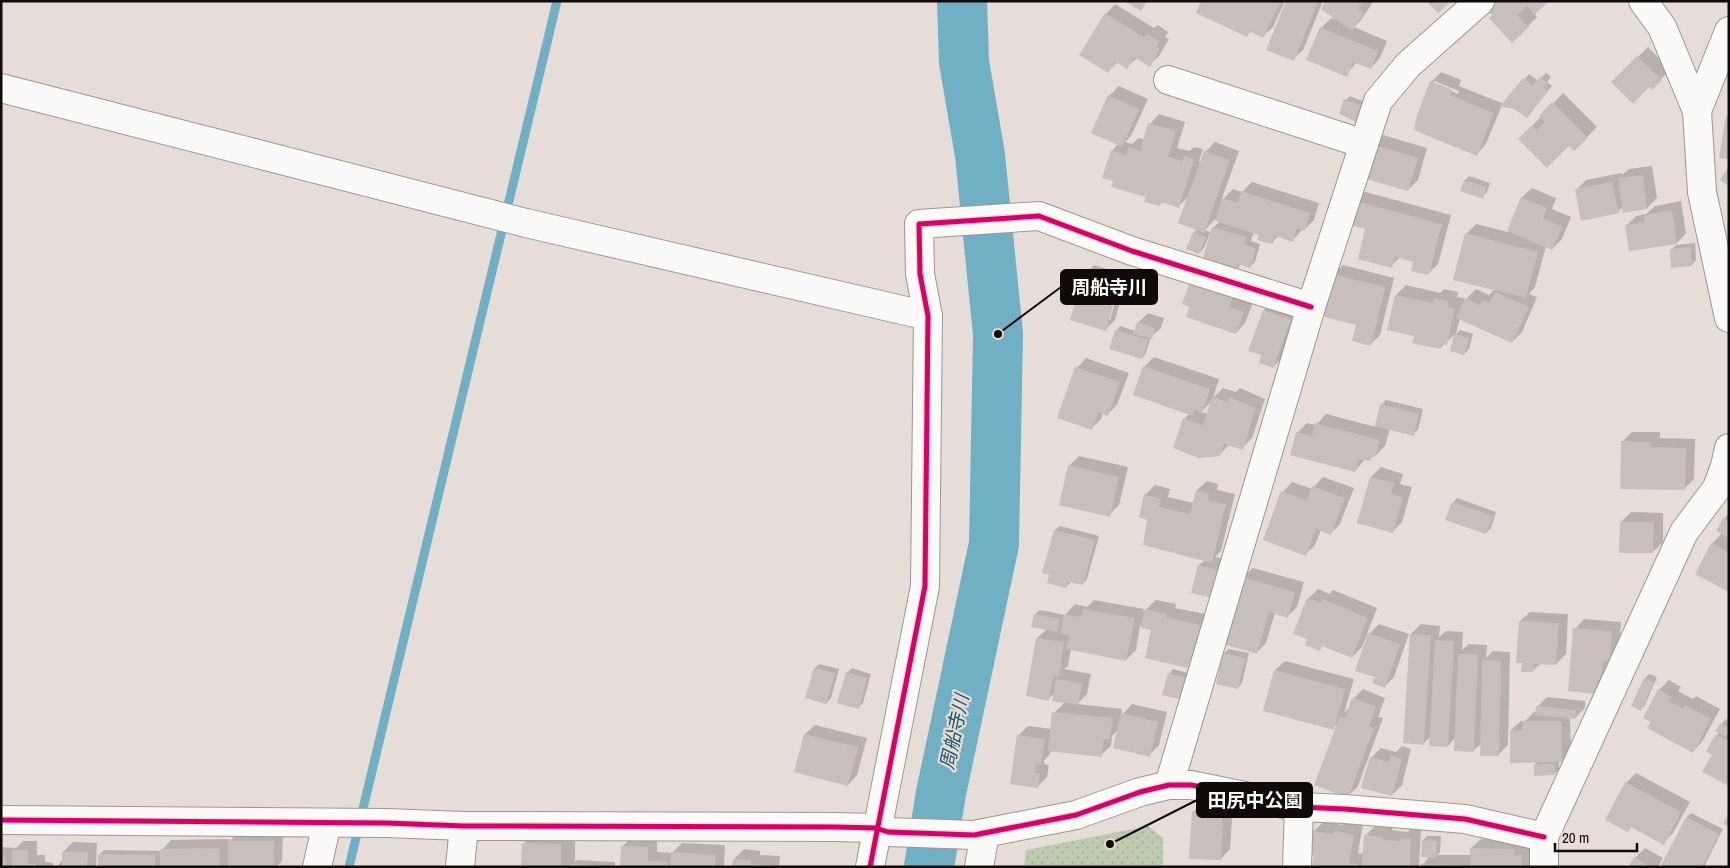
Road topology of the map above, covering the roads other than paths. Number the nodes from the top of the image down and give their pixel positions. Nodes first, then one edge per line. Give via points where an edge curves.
1 (1480, 1) edge
2 (1643, 1) edge
3 (1729, 31) edge
4 (1168, 80) dead end
5 (1, 88) edge
6 (1697, 111) junction
7 (1364, 144) junction
8 (1311, 307) junction
9 (928, 316) junction
10 (1729, 318) edge
11 (1729, 448) edge
12 (1169, 785) junction
13 (1299, 807) junction
14 (1, 820) edge
15 (327, 823) junction
16 (464, 826) junction
17 (882, 830) junction
18 (979, 834) junction
19 (1544, 837) junction
20 (317, 867) edge
21 (460, 867) edge
22 (870, 867) edge
23 (979, 867) edge
24 (1297, 867) edge
25 (1544, 867) edge

1 - 7 street via 1408,65 1378,101
2 - 6 street via 1662,27
3 - 6 street
4 - 7 street
5 - 9 street via 526,223
6 - 10 street via 1702,192
7 - 8 street
8 - 9 street via 1132,251 1039,216 919,224 920,274
8 - 12 street
9 - 17 street via 925,586
11 - 19 street via 1717,488 1684,532
12 - 13 street via 1191,785
12 - 18 street via 1076,815
13 - 19 street via 1465,819
13 - 24 street
14 - 15 street
15 - 16 street
15 - 20 street
16 - 17 street via 835,827
16 - 21 street
17 - 18 street
17 - 22 street
18 - 23 street
19 - 25 street

